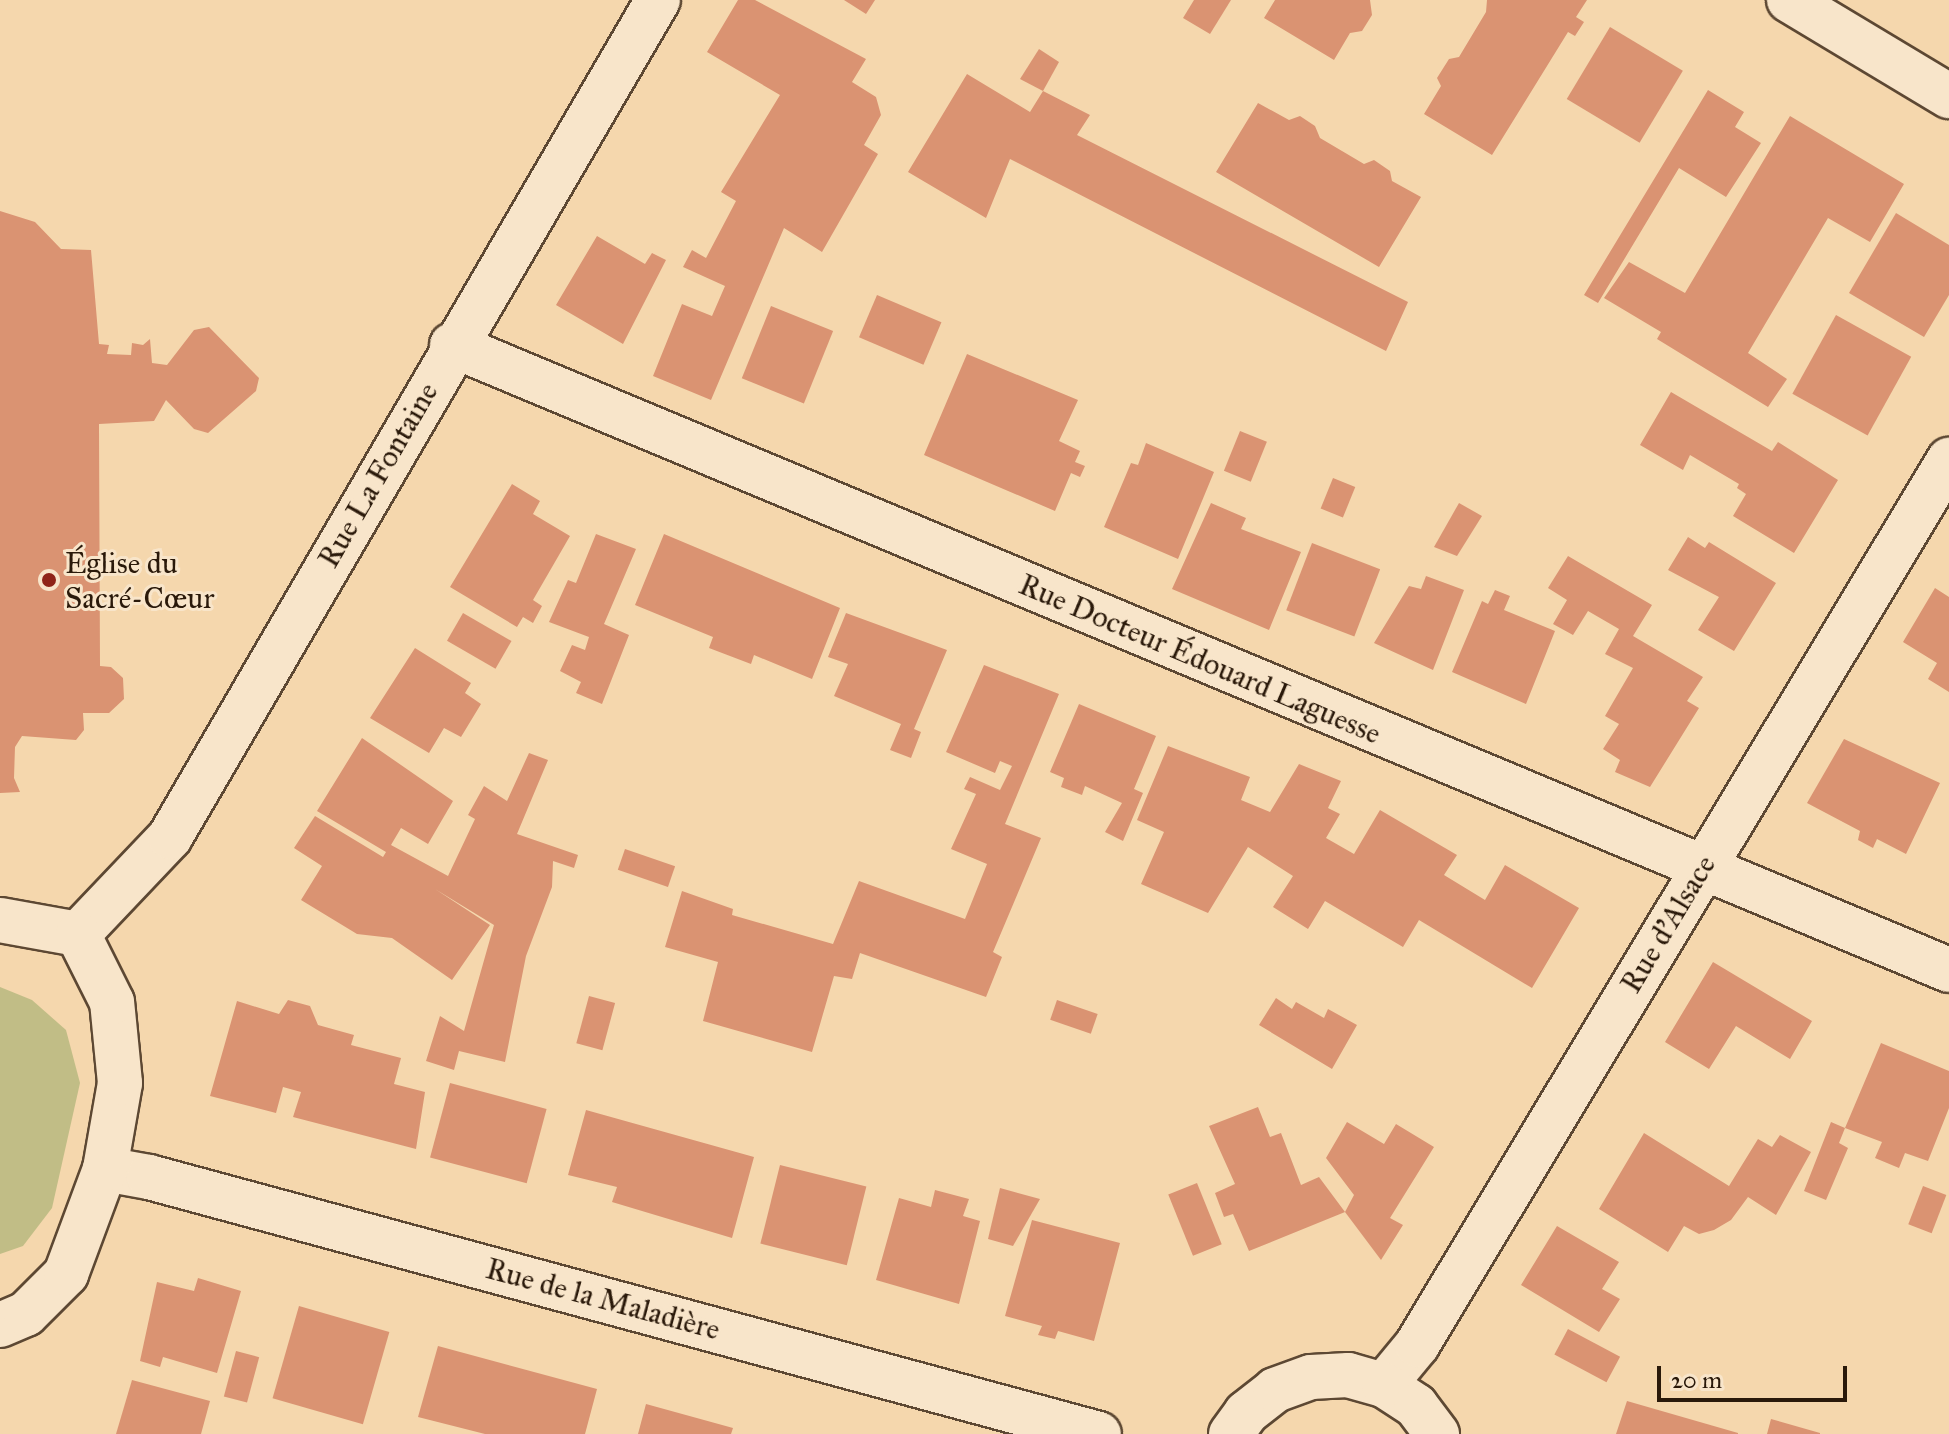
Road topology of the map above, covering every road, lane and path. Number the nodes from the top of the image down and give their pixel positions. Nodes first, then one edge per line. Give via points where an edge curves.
1 (658, 0) edge
2 (1789, 0) edge
3 (1949, 96) edge
4 (452, 345) junction
5 (1949, 460) edge
6 (1701, 869) junction
7 (0, 920) edge
8 (78, 934) junction
9 (1949, 970) edge
10 (105, 1169) junction
11 (0, 1325) edge
12 (1384, 1385) junction
13 (1099, 1434) edge
14 (1231, 1434) edge
15 (1437, 1434) edge

1 - 4 street, Rue La Fontaine
2 - 3 street
4 - 6 street, Rue Docteur Édouard Laguesse
4 - 8 street, Rue La Fontaine via 170,837
5 - 6 street, Rue d'Alsace
6 - 9 street, Rue Docteur Édouard Laguesse
6 - 12 street, Rue d'Alsace via 1417,1345
7 - 8 street
8 - 10 street via 112,1002 120,1083
10 - 11 street via 66,1274 26,1314
10 - 13 street, Rue de la Maladière
12 - 14 street via 1348,1375 1311,1377 1275,1390 1246,1413
12 - 15 street via 1416,1406

